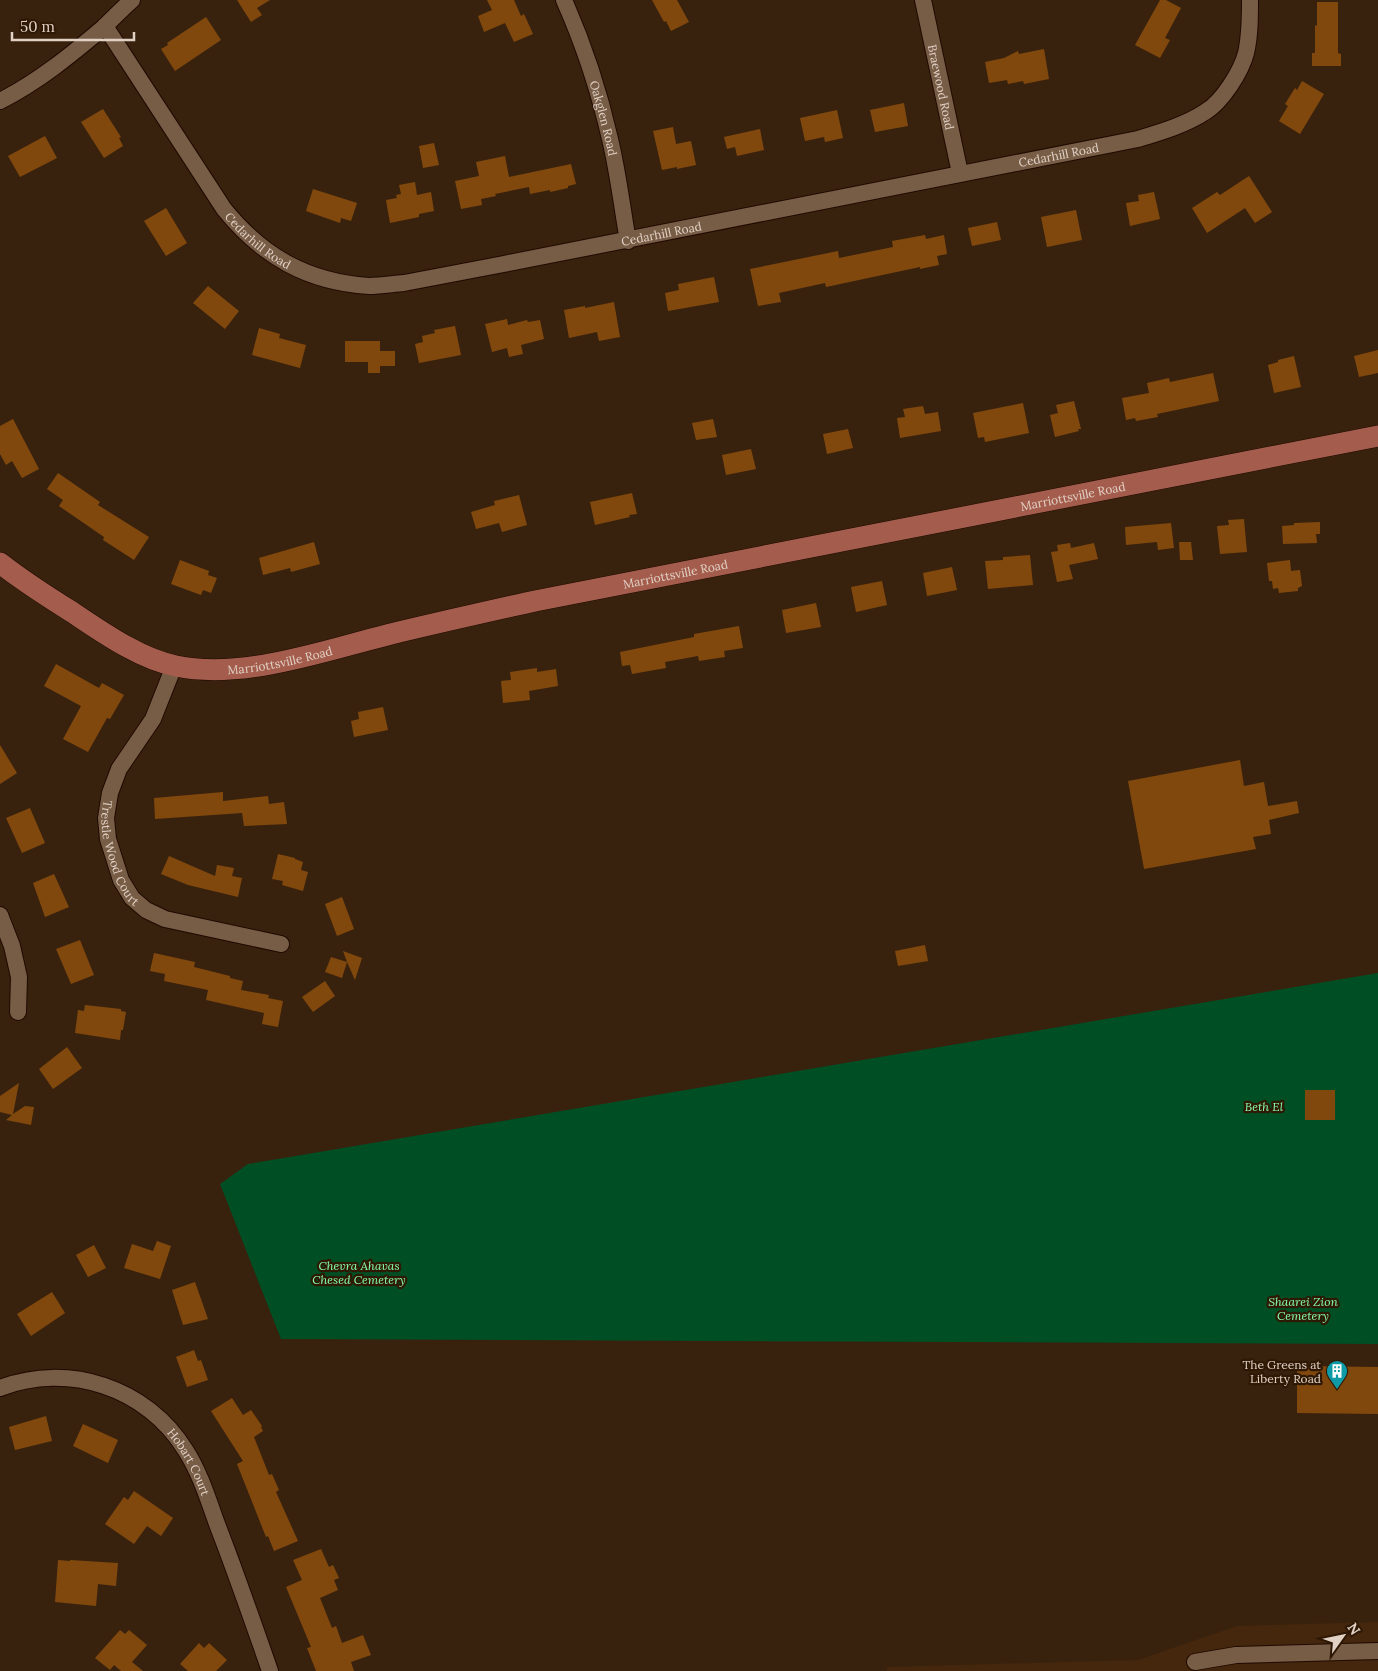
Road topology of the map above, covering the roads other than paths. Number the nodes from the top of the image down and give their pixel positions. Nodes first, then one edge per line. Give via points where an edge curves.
1 (132, 0) edge
2 (564, 0) edge
3 (923, 0) edge
4 (1250, 0) edge
5 (105, 26) junction
6 (0, 101) edge
7 (960, 173) junction
8 (628, 241) junction
9 (1378, 436) edge
10 (0, 563) edge
11 (174, 666) junction
12 (0, 915) edge
13 (281, 944) dead end
14 (18, 1012) dead end
15 (0, 1388) edge
16 (1378, 1651) edge
17 (1195, 1662) dead end
18 (270, 1671) edge

1 - 5 street
2 - 8 street, Oakglen Road via 582,42 608,130
3 - 7 street, Braewood Road
4 - 7 street, Cedarhill Road via 1246,55 1222,97 1207,111 1188,122 1138,139
5 - 6 street via 43,75
5 - 8 street, Cedarhill Road via 239,228 282,262 309,274 371,286 404,283
7 - 8 street, Cedarhill Road
9 - 11 main road, Marriottsville Road via 535,601 258,666 232,670
10 - 11 main road, Marriottsville Road via 107,634 147,656
11 - 13 street, Trestle Wood Court via 153,719 119,769 110,793 106,818 108,839 121,880 132,898 146,910 165,919
12 - 14 street via 19,977
15 - 18 street, Hobart Court via 44,1377 85,1379 123,1393 156,1415 171,1430 199,1476
16 - 17 street via 1236,1655

